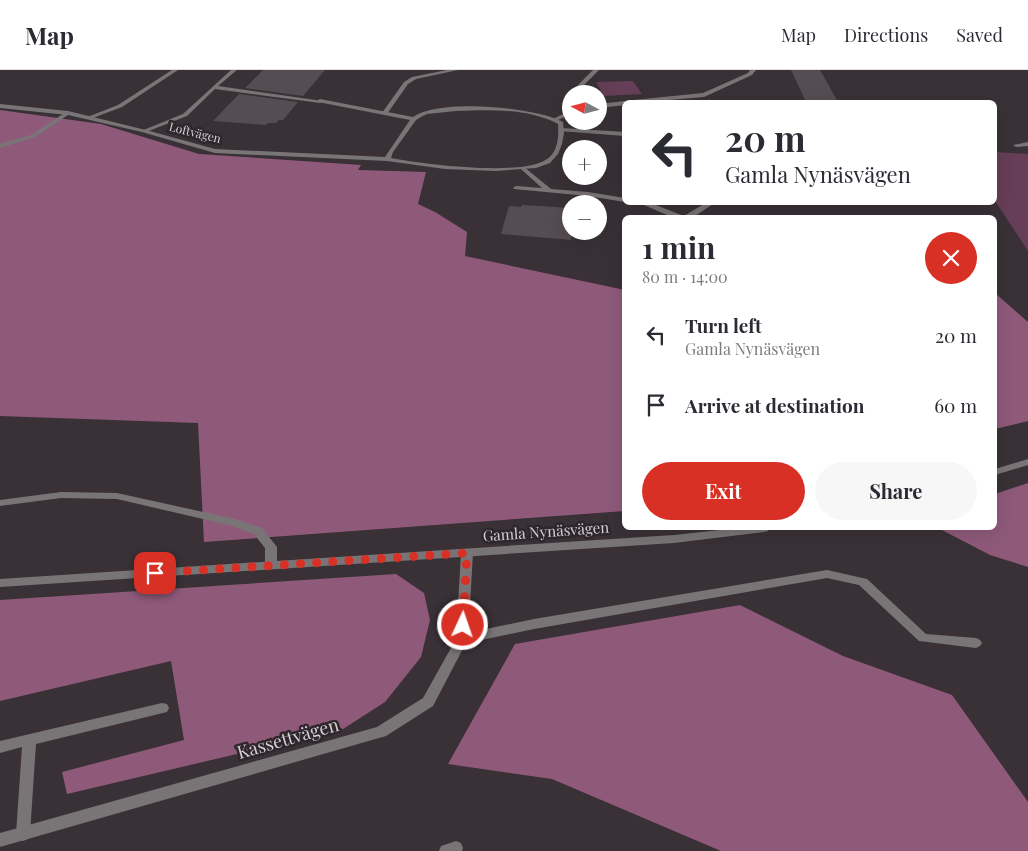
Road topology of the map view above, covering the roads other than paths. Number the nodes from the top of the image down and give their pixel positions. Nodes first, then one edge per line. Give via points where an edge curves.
1 (174, 70) edge
2 (234, 70) edge
3 (455, 70) edge
4 (596, 70) edge
5 (753, 70) edge
6 (580, 85) edge
7 (214, 87) junction
8 (653, 100) edge
9 (622, 103) edge
10 (608, 105) edge
11 (0, 106) edge
12 (68, 113) junction
13 (385, 113) junction
14 (562, 116) edge
15 (88, 118) junction
16 (414, 119) junction
17 (556, 119) junction
18 (561, 130) junction
19 (144, 131) junction
20 (622, 134) edge
21 (1028, 144) edge
22 (1016, 145) dead end
23 (0, 146) edge
24 (387, 159) junction
25 (524, 169) junction
26 (516, 188) dead end
27 (549, 191) junction
28 (622, 200) edge
29 (648, 205) edge
30 (708, 205) edge
31 (674, 215) edge
32 (691, 215) edge
33 (1028, 462) edge
34 (997, 471) edge
35 (0, 503) edge
36 (748, 530) edge
37 (467, 553) junction
38 (271, 565) junction
39 (0, 583) edge
40 (462, 639) junction
41 (976, 643) dead end
42 (162, 708) dead end
43 (29, 740) junction
44 (0, 747) edge
45 (23, 834) junction
46 (0, 840) edge

1 - 15 street via 120,106
2 - 7 street
3 - 13 street via 414,78 406,83
4 - 6 street
5 - 8 street via 704,95
7 - 13 street
7 - 19 street via 185,115
9 - 10 street
11 - 12 street, Loftvägen
12 - 15 street, Loftvägen
12 - 23 street via 33,136
13 - 16 street
14 - 17 street
15 - 19 street, Loftvägen
16 - 17 street via 428,112 460,109 529,112
16 - 24 street
17 - 18 street via 561,123
18 - 20 street
18 - 25 street, Loftvägen via 555,155 548,162
19 - 24 street, Loftvägen via 232,153
21 - 22 street
24 - 25 street, Loftvägen via 407,164
25 - 27 street
26 - 27 street
27 - 28 street
29 - 31 street
30 - 32 street
33 - 34 street
35 - 38 street via 61,495 118,496 258,531 271,547
36 - 37 street, Gamla Nynäsvägen via 674,539
37 - 38 street, Gamla Nynäsvägen
37 - 40 street, Kassettvägen
38 - 39 street, Gamla Nynäsvägen
40 - 41 street via 827,574 862,582 923,638
40 - 45 street, Kassettvägen via 428,702 381,732
42 - 43 street
43 - 44 street
43 - 45 street
45 - 46 street, Kassettvägen

